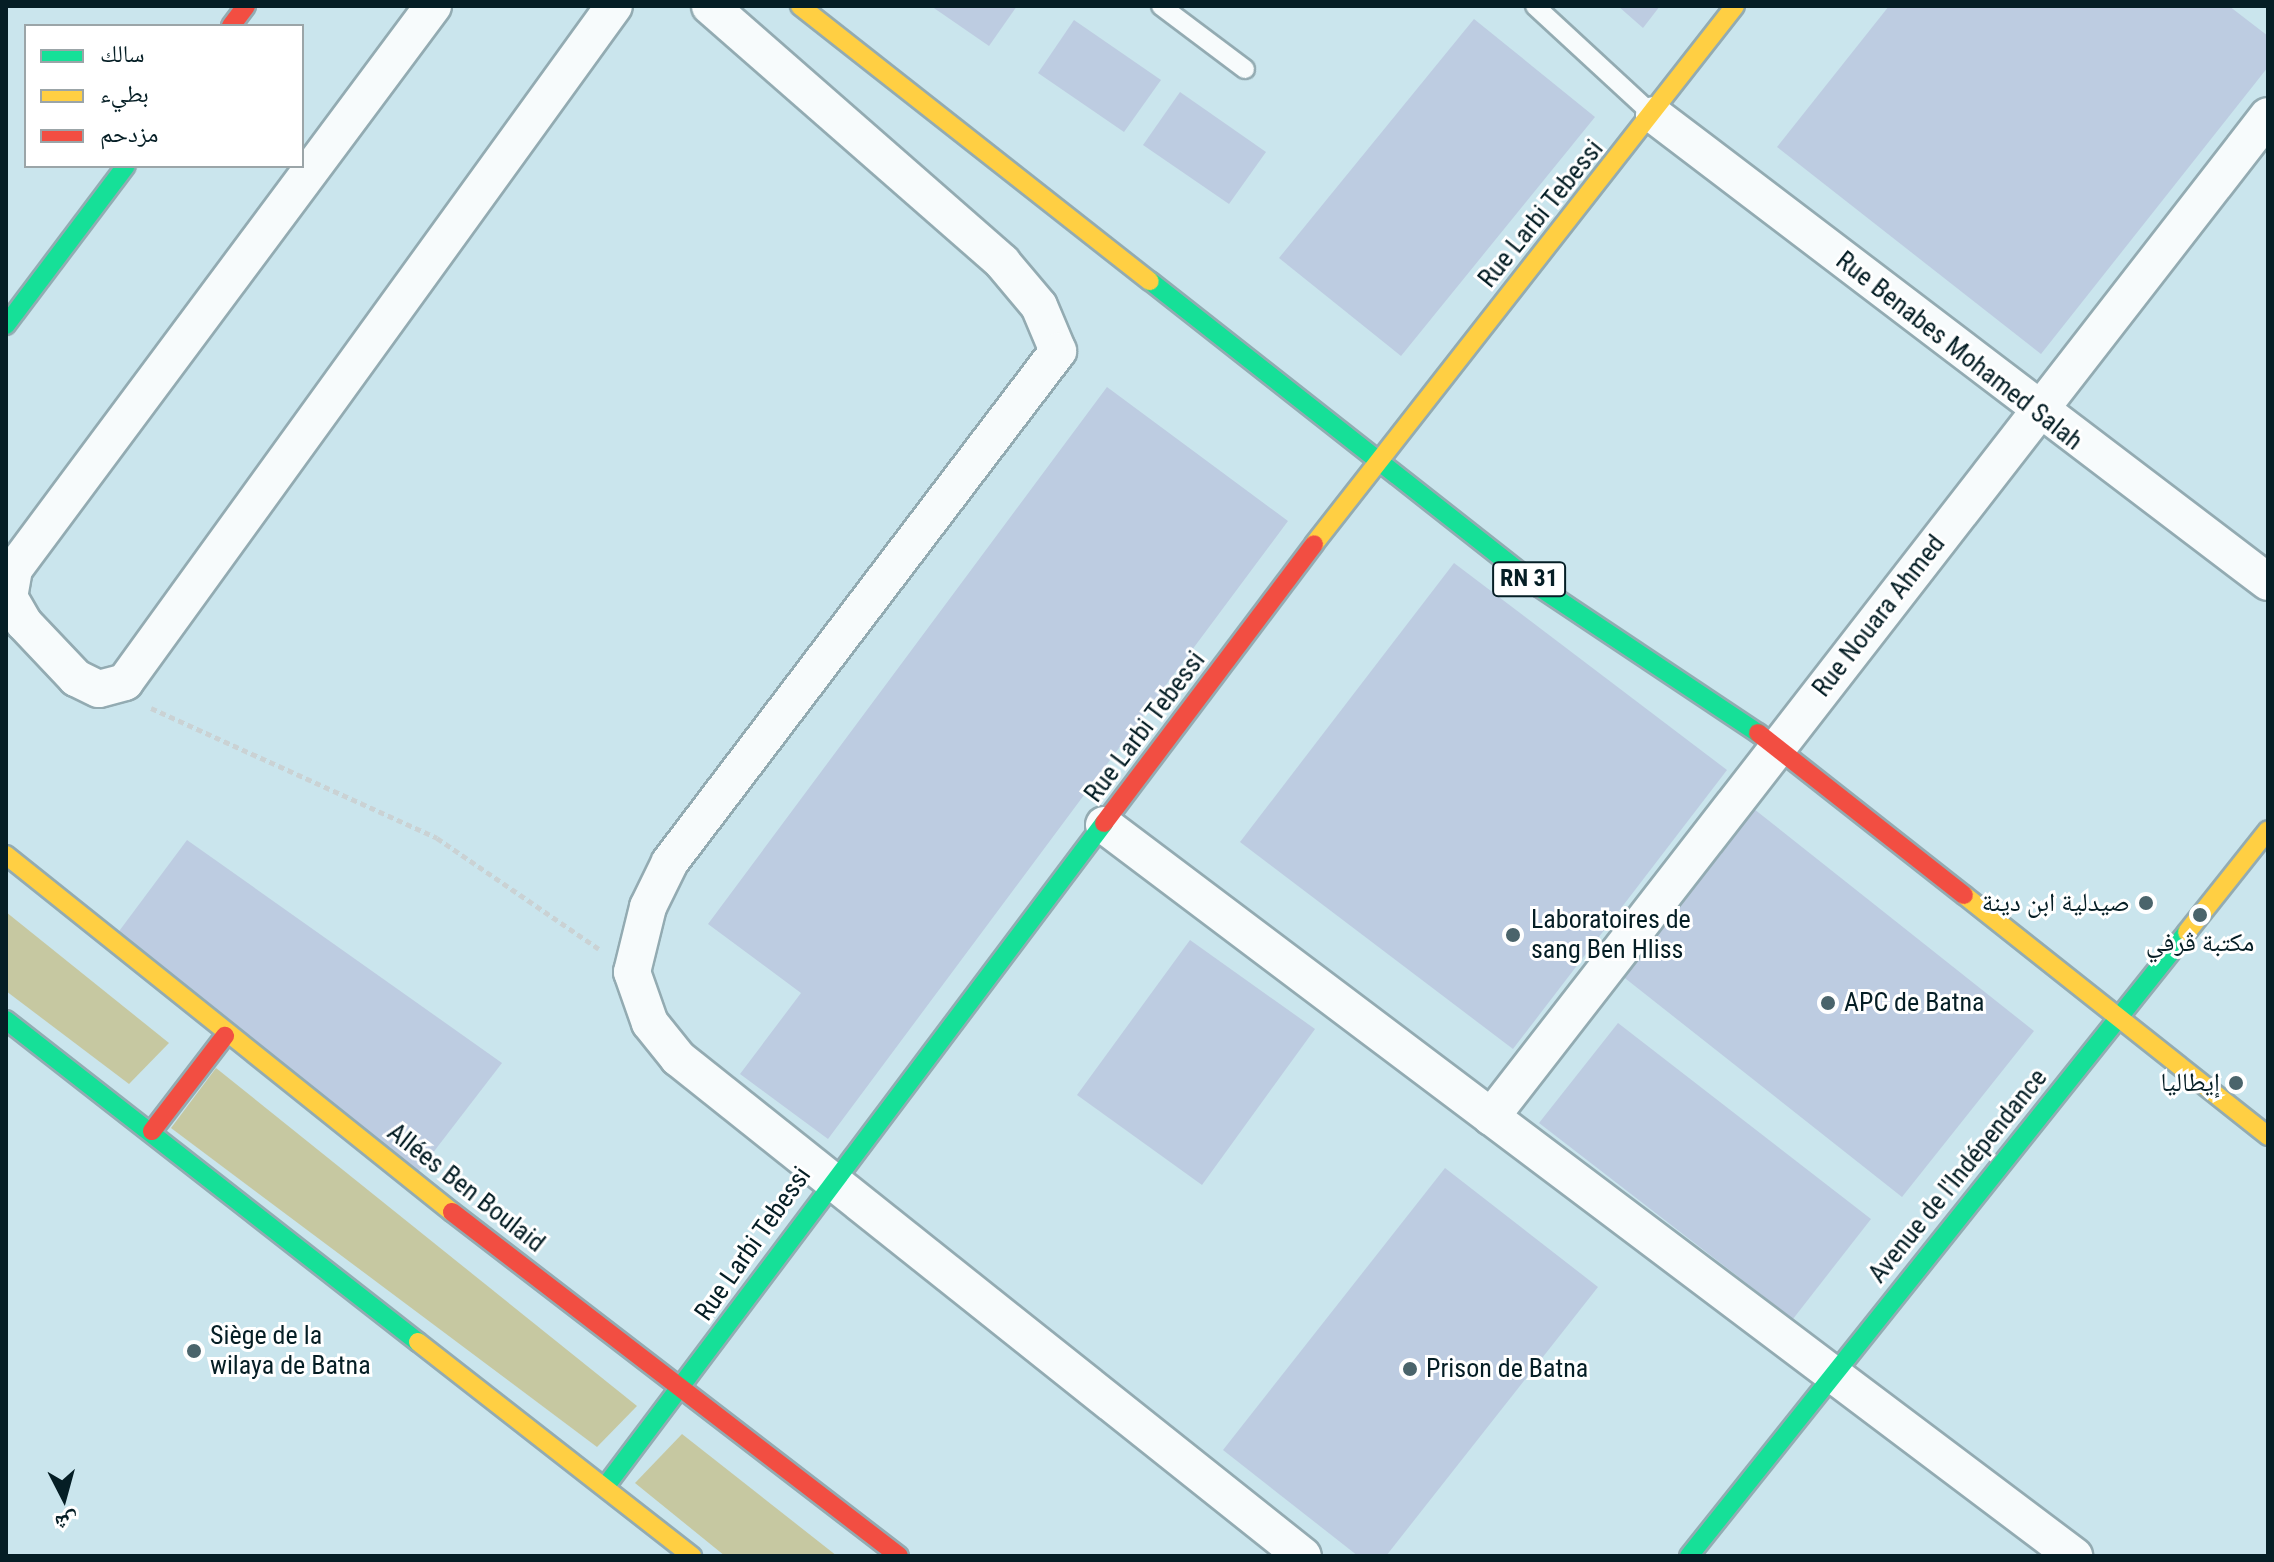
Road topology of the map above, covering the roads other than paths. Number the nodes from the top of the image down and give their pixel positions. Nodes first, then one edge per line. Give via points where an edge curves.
1 (246, 6) edge
2 (433, 6) edge
3 (614, 6) edge
4 (710, 6) edge
5 (800, 6) edge
6 (1161, 6) edge
7 (1535, 6) edge
8 (1735, 6) edge
9 (232, 24) edge
10 (1245, 69) dead end
11 (1654, 115) junction
12 (2268, 116) edge
13 (124, 168) edge
14 (6, 325) edge
15 (2038, 414) junction
16 (1379, 457) junction
17 (2268, 582) edge
18 (1777, 746) junction
19 (1104, 825) junction
20 (2268, 830) edge
21 (6, 855) edge
22 (6, 1020) edge
23 (2117, 1020) junction
24 (225, 1036) junction
25 (1491, 1117) junction
26 (152, 1131) junction
27 (2268, 1136) edge
28 (833, 1176) junction
29 (1835, 1370) junction
30 (683, 1388) junction
31 (605, 1487) junction
32 (692, 1556) edge
33 (899, 1556) edge
34 (1303, 1556) edge
35 (1689, 1556) edge
36 (2074, 1556) edge

1 - 9 main road
2 - 3 street via 14,569 9,597 24,623 76,678 111,689 125,682
4 - 28 street via 1002,262 1039,306 1058,351 670,862 648,907 632,972 650,1023 678,1058
5 - 16 main road, RN 31
6 - 10 lane
7 - 11 lane
8 - 11 main road, Rue Larbi Tebessi
11 - 15 street, Rue Benabes Mohamed Salah
11 - 16 main road, Rue Larbi Tebessi
12 - 15 street, Rue Nouara Ahmed
13 - 14 main road
15 - 17 street, Rue Benabes Mohamed Salah
15 - 18 street, Rue Nouara Ahmed
16 - 18 main road, RN 31 via 1539,587
16 - 19 main road, Rue Larbi Tebessi
18 - 23 main road, RN 31
18 - 25 street, Rue Nouara Ahmed
19 - 25 street
19 - 28 main road, Rue Larbi Tebessi
20 - 23 main road, Avenue de l'Indépendance
21 - 24 main road, Allées Ben Boulaid
22 - 26 main road
23 - 27 main road, RN 31
23 - 29 main road, Avenue de l'Indépendance
24 - 26 main road
24 - 30 main road, Allées Ben Boulaid
25 - 29 street
26 - 31 main road
28 - 30 main road, Rue Larbi Tebessi
28 - 34 street
29 - 35 main road, Avenue de l'Indépendance
29 - 36 street
30 - 31 main road, Rue Larbi Tebessi
30 - 33 main road, Allées Ben Boulaid
31 - 32 main road

